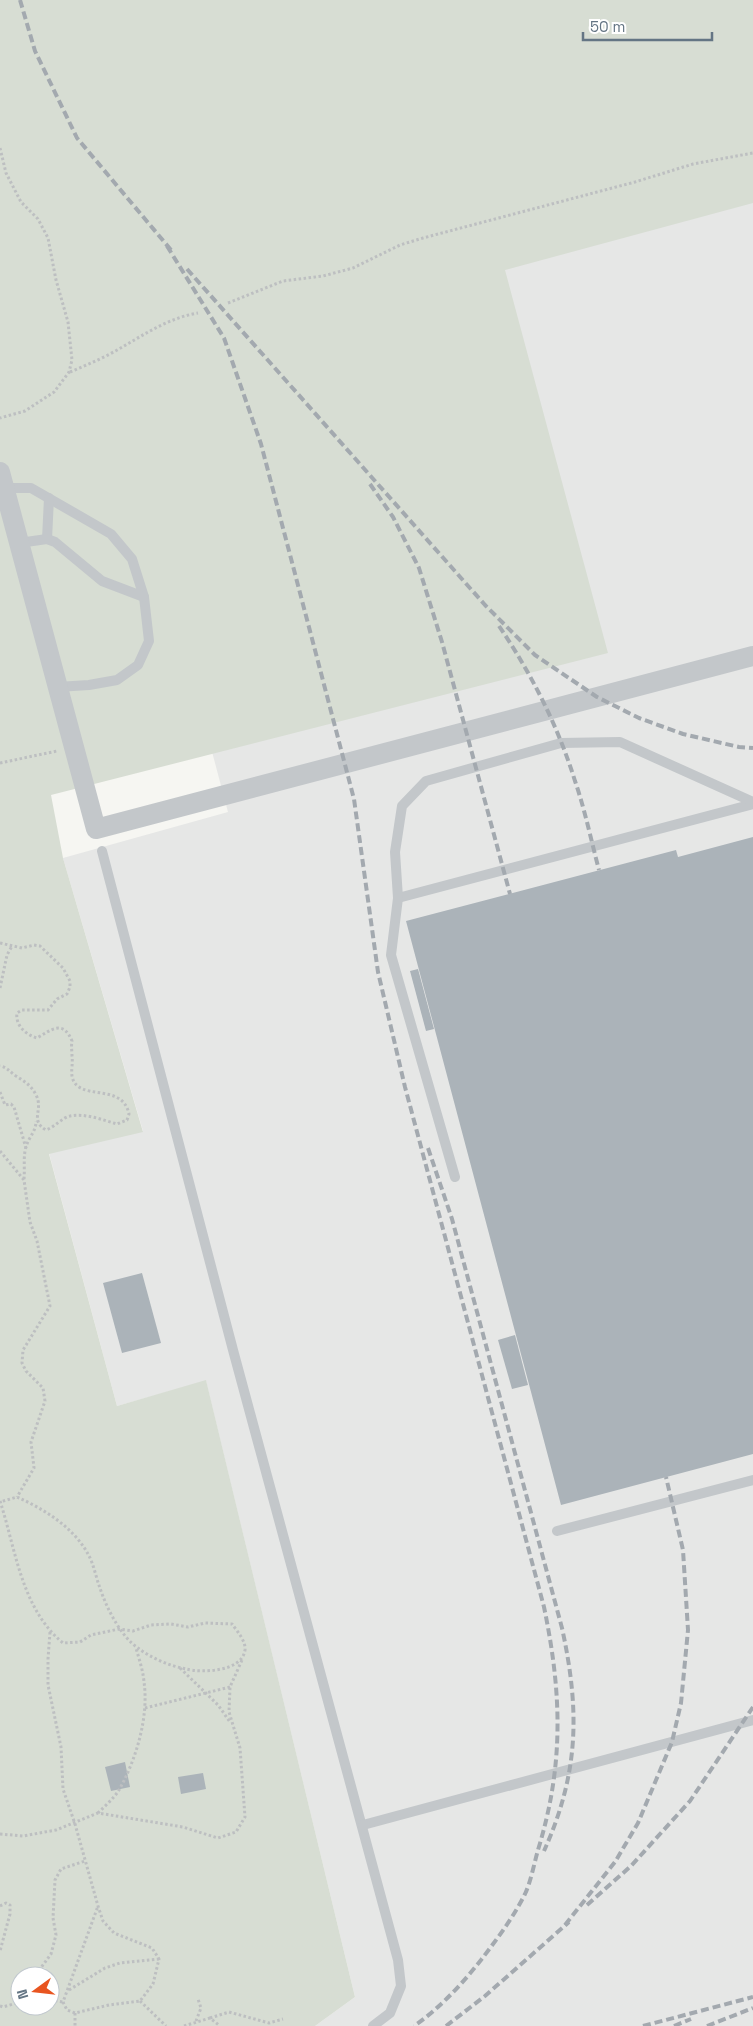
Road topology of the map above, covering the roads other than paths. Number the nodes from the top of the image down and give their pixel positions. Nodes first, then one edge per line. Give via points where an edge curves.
1 (2, 480) edge
2 (49, 498) junction
3 (47, 539) junction
4 (19, 543) junction
5 (144, 597) junction
6 (753, 656) edge
7 (57, 687) junction
8 (753, 803) edge
9 (102, 851) dead end
10 (398, 898) junction
11 (455, 1177) dead end
12 (753, 1480) edge
13 (557, 1531) dead end
14 (753, 1720) edge
15 (363, 1824) junction
16 (373, 2026) edge

1 - 2 lane via 31,488
1 - 4 street
2 - 3 lane
2 - 5 lane via 111,534 132,559
3 - 4 lane
3 - 5 lane via 102,581
4 - 7 street
5 - 7 lane via 150,641 138,666 117,680
6 - 7 street via 96,829
8 - 10 lane
8 - 10 lane via 620,742 561,743 426,781 402,806 395,852
9 - 15 lane via 233,1350
10 - 11 lane via 391,955
12 - 13 lane
14 - 15 lane
15 - 16 lane via 398,1960 401,1986 390,2013

